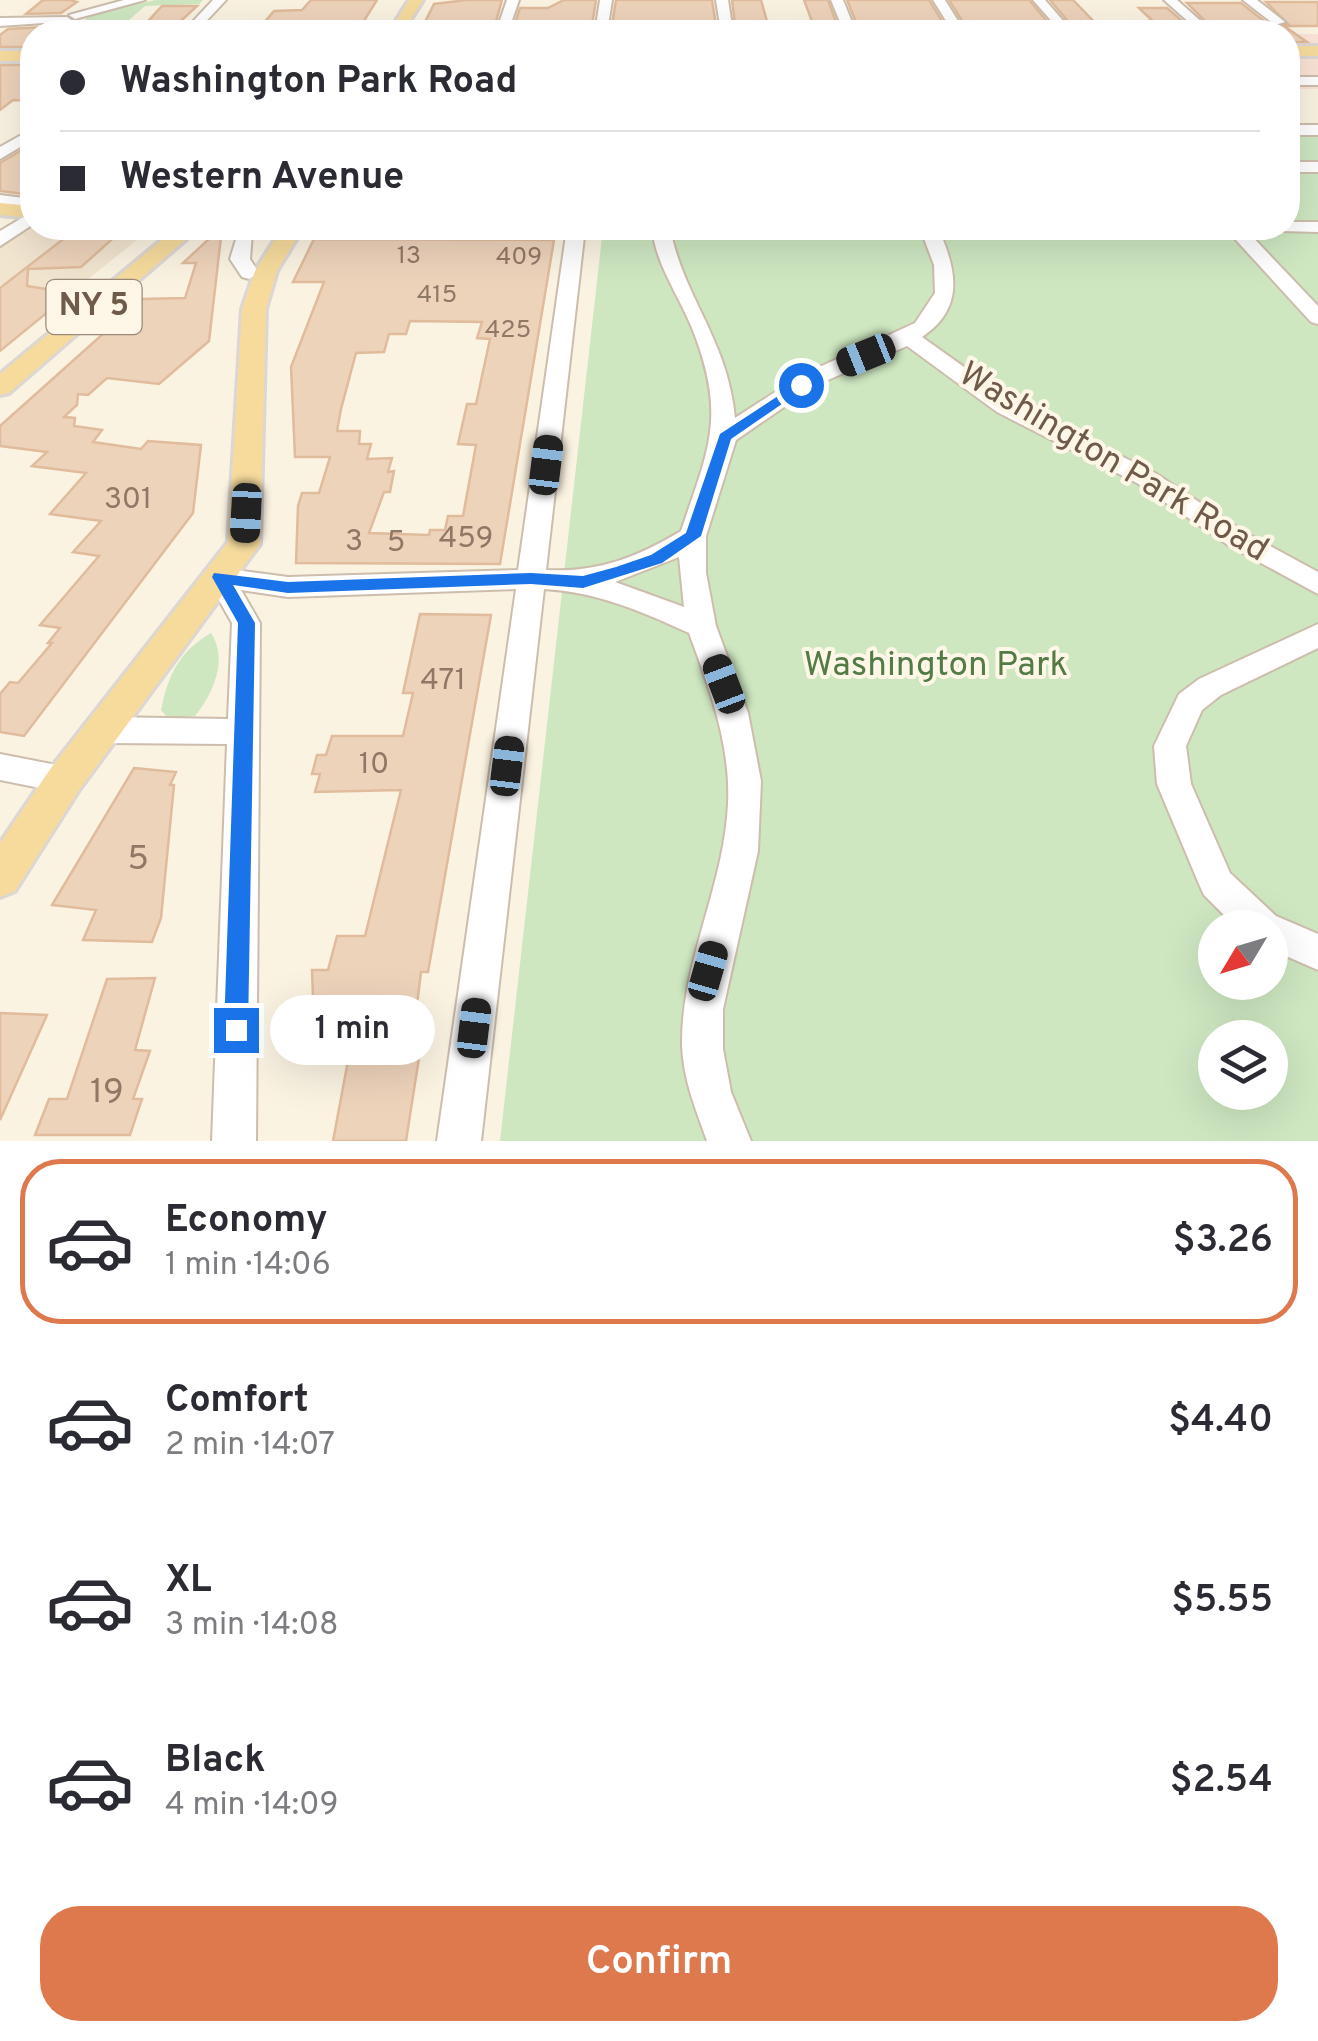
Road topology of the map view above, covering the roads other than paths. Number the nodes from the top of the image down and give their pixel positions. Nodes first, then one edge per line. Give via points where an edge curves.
1 (116, 0) edge
2 (140, 0) edge
3 (220, 0) edge
4 (1039, 0) edge
5 (1170, 0) edge
6 (1248, 0) edge
7 (80, 11) edge
8 (201, 20) edge
9 (1056, 20) edge
10 (1194, 20) edge
11 (1275, 20) edge
12 (0, 22) edge
13 (173, 240) edge
14 (244, 240) edge
15 (285, 240) edge
16 (574, 240) edge
17 (663, 240) edge
18 (934, 240) edge
19 (1245, 240) edge
20 (249, 274) dead end
21 (1318, 318) edge
22 (910, 338) junction
23 (0, 388) edge
24 (725, 437) junction
25 (693, 536) junction
26 (220, 577) junction
27 (531, 579) junction
28 (583, 582) junction
29 (1318, 584) edge
30 (701, 626) junction
31 (1318, 636) edge
32 (106, 730) junction
33 (243, 732) junction
34 (0, 767) edge
35 (65, 779) junction
36 (2, 872) edge
37 (1244, 910) edge
38 (1288, 939) edge
39 (1318, 952) edge
40 (234, 1141) edge
41 (459, 1141) edge
42 (729, 1141) edge

1 - 7 street
2 - 7 street
3 - 8 street
4 - 9 street
5 - 10 street
6 - 11 street
7 - 12 street
13 - 23 main road, NY 5
14 - 20 street via 240,259
15 - 26 main road via 254,308 244,544
16 - 27 street
17 - 24 street via 721,384
18 - 22 street via 946,286 928,322
19 - 21 street
22 - 24 street via 822,373
22 - 29 street, Washington Park Road via 995,400 1146,478
24 - 25 street
25 - 28 street via 656,559
25 - 30 street
26 - 27 street via 288,588
26 - 32 main road
26 - 33 street via 246,623
27 - 28 street
27 - 41 street
28 - 30 street
30 - 42 street via 724,684 745,770 735,876 699,1028 708,1096
31 - 37 street via 1190,702 1170,746 1174,784 1216,884
32 - 33 street
32 - 35 main road
33 - 40 street
34 - 35 street
35 - 36 main road
38 - 39 street

